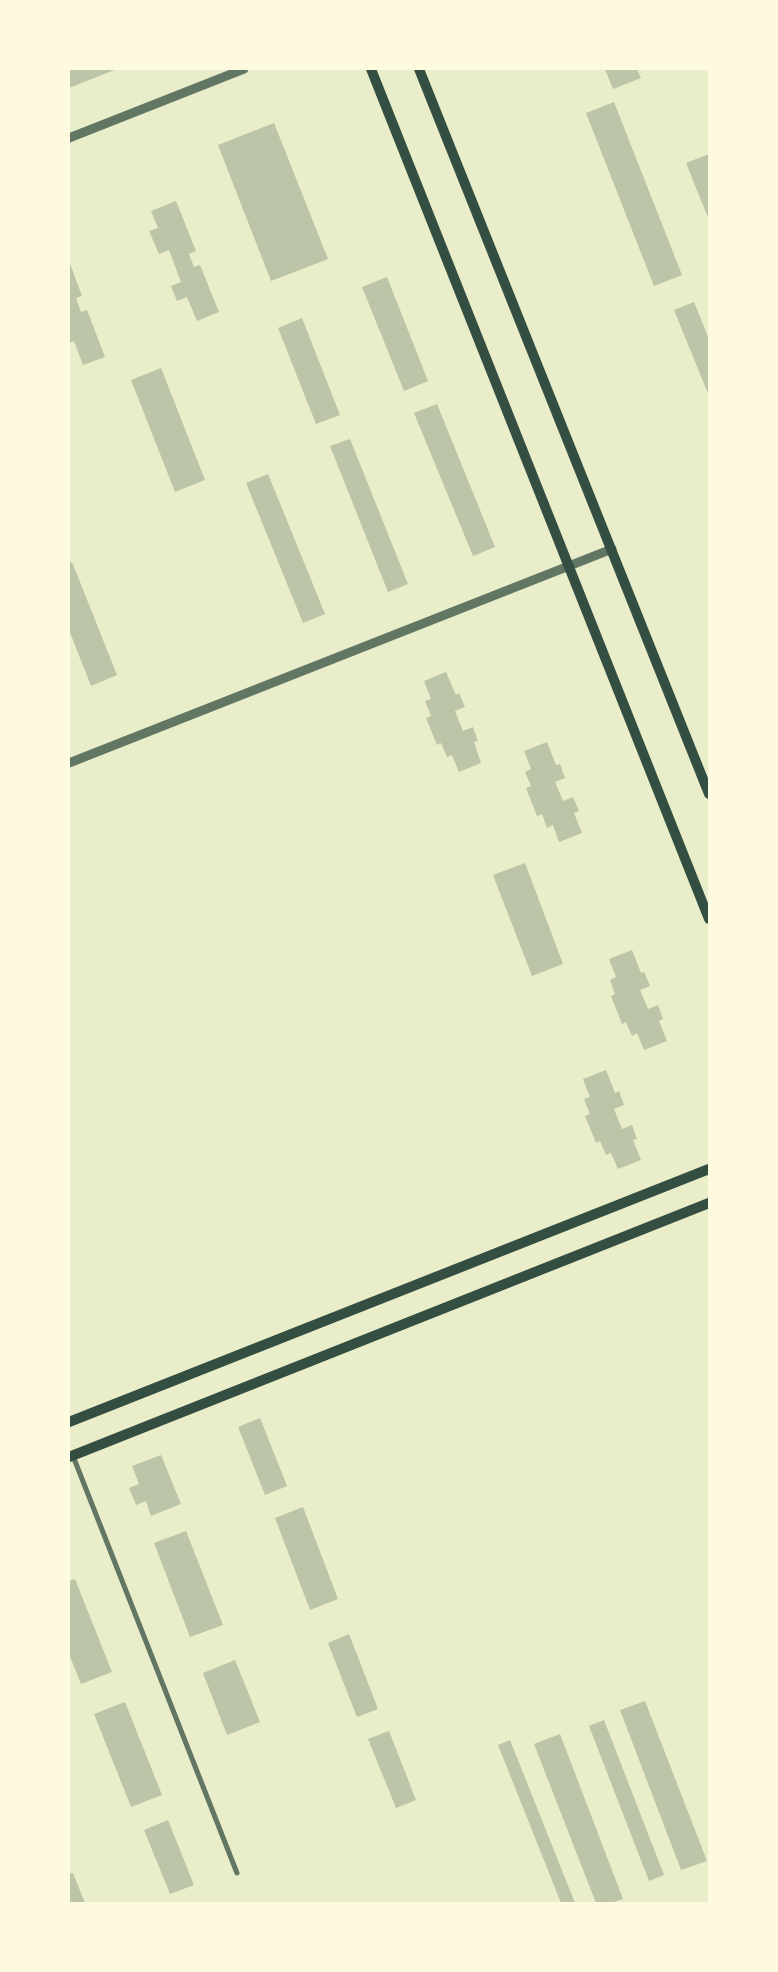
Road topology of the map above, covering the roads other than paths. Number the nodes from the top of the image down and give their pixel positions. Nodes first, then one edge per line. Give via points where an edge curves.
1 (244, 69) edge
2 (371, 69) edge
3 (419, 69) edge
4 (69, 138) edge
5 (612, 549) junction
6 (568, 566) junction
7 (69, 763) edge
8 (709, 794) edge
9 (709, 919) edge
10 (709, 1169) edge
11 (709, 1203) edge
12 (69, 1422) edge
13 (71, 1456) edge
14 (237, 1873) dead end

1 - 4 street
2 - 6 main road
3 - 5 main road
5 - 6 street
5 - 8 main road
6 - 7 street
6 - 9 main road
10 - 12 main road
11 - 13 main road
13 - 14 street

